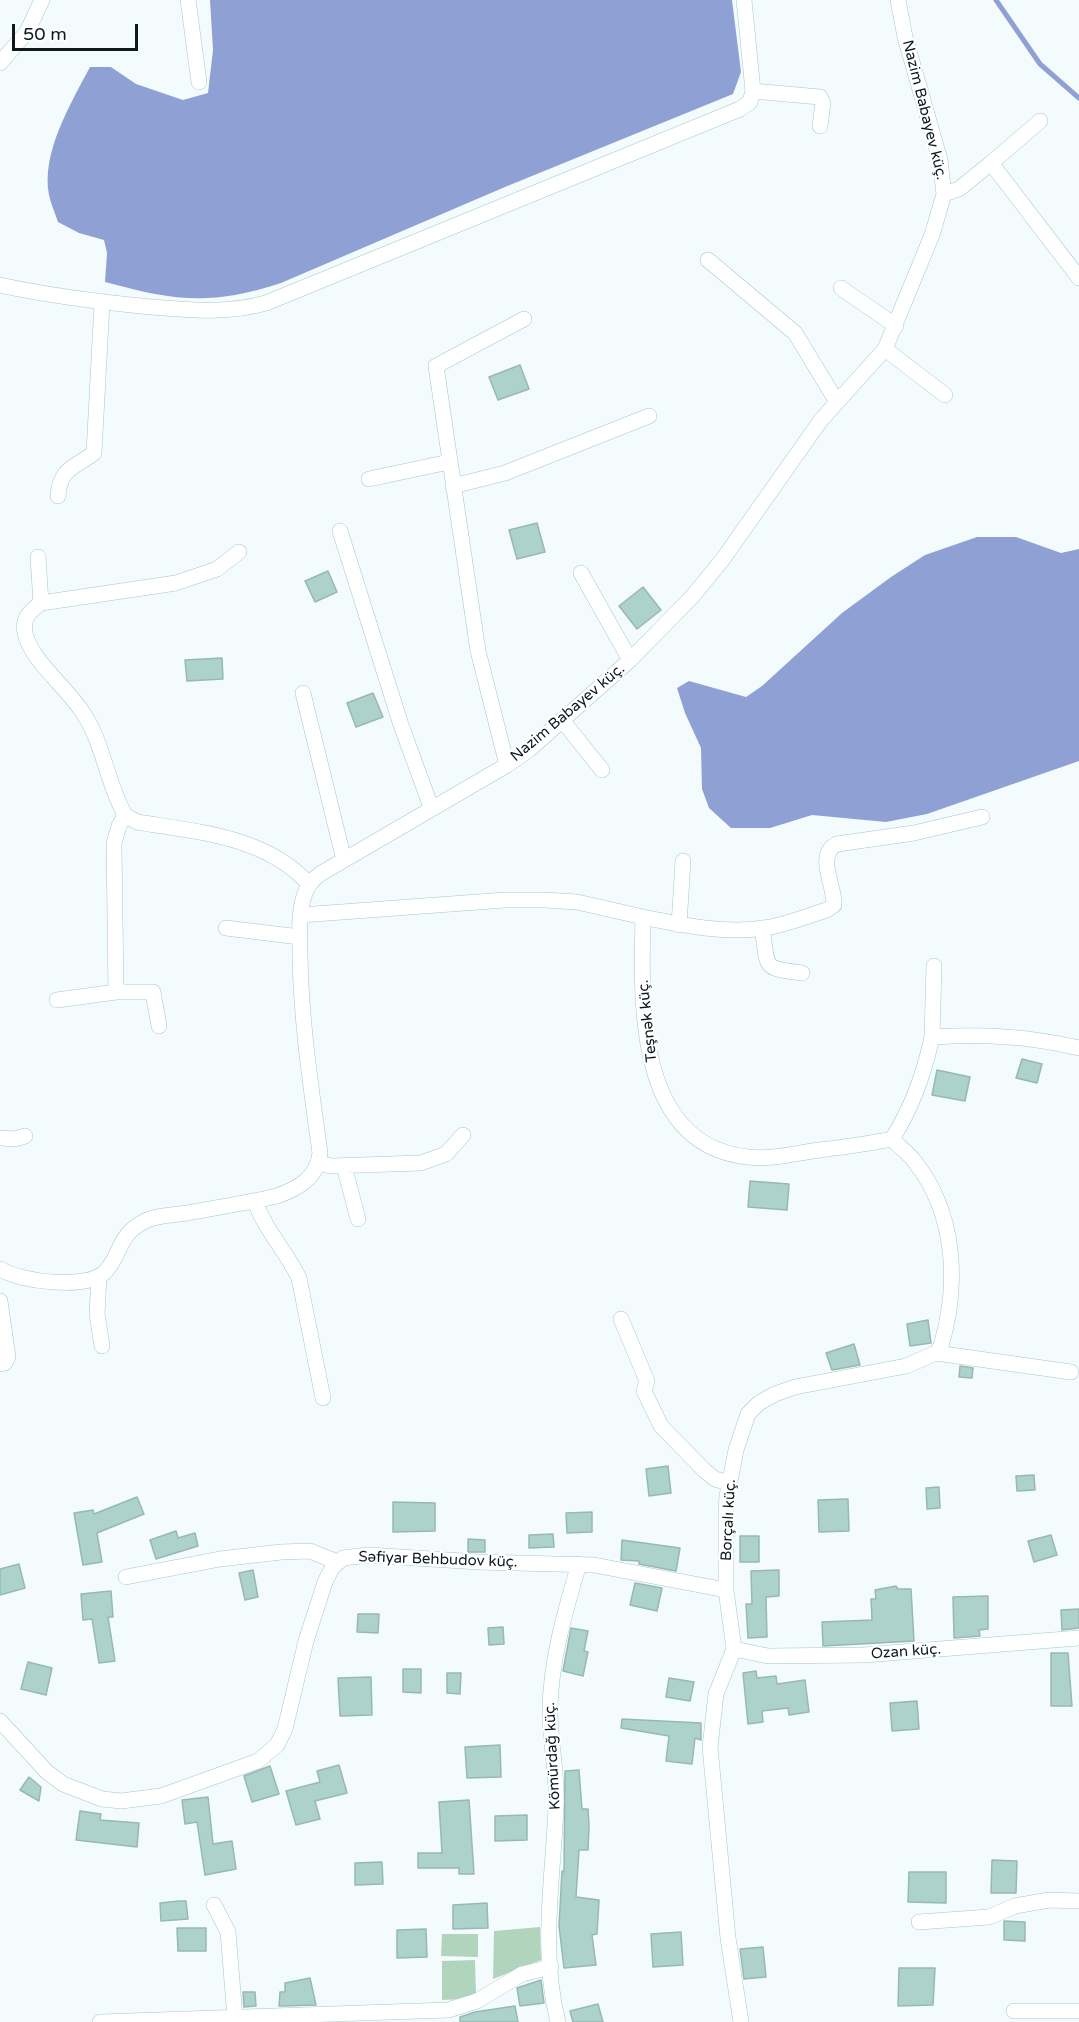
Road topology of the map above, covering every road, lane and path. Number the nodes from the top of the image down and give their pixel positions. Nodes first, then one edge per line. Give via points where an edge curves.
1 (42, 0) edge
2 (188, 0) edge
3 (744, 0) edge
4 (898, 0) edge
5 (0, 63) edge
6 (199, 82) dead end
7 (753, 91) junction
8 (1040, 122) dead end
9 (820, 126) dead end
10 (991, 163) junction
11 (944, 194) junction
12 (708, 260) dead end
13 (1079, 278) edge
14 (0, 285) edge
15 (841, 288) dead end
16 (102, 303) junction
17 (524, 319) dead end
18 (896, 326) junction
19 (885, 349) junction
20 (945, 396) dead end
21 (837, 402) junction
22 (649, 416) dead end
23 (449, 462) junction
24 (369, 479) dead end
25 (453, 486) junction
26 (58, 496) dead end
27 (340, 531) dead end
28 (239, 552) dead end
29 (38, 557) dead end
30 (581, 573) dead end
31 (41, 603) junction
32 (630, 660) junction
33 (303, 693) dead end
34 (562, 720) junction
35 (507, 765) junction
36 (602, 770) dead end
37 (431, 807) junction
38 (125, 815) junction
39 (982, 817) dead end
40 (344, 860) junction
41 (683, 861) dead end
42 (309, 884) junction
43 (301, 915) junction
44 (643, 917) junction
45 (679, 925) junction
46 (226, 928) dead end
47 (762, 928) junction
48 (300, 937) junction
49 (933, 966) dead end
50 (802, 973) dead end
51 (116, 992) junction
52 (57, 1000) dead end
53 (159, 1026) dead end
54 (932, 1037) junction
55 (1079, 1048) edge
56 (463, 1135) dead end
57 (26, 1136) dead end
58 (0, 1137) edge
59 (892, 1139) junction
60 (319, 1163) junction
61 (344, 1166) junction
62 (255, 1201) junction
63 (358, 1219) dead end
64 (0, 1269) edge
65 (99, 1277) junction
66 (0, 1302) edge
67 (621, 1319) dead end
68 (102, 1346) dead end
69 (936, 1353) junction
70 (0, 1364) edge
71 (1071, 1372) dead end
72 (323, 1398) dead end
73 (729, 1483) junction
74 (337, 1562) junction
75 (579, 1564) junction
76 (126, 1577) dead end
77 (726, 1590) junction
78 (1079, 1638) edge
79 (734, 1649) junction
80 (0, 1721) edge
81 (1079, 1901) edge
82 (214, 1905) dead end
83 (919, 1922) dead end
84 (551, 1967) junction
85 (1014, 2011) dead end
86 (1079, 2011) edge
87 (386, 2017) edge
88 (235, 2018) junction
89 (216, 2020) edge
90 (100, 2022) edge
91 (558, 2022) edge
92 (741, 2022) edge

1 - 5 street via 27,32
2 - 6 street
3 - 7 street
4 - 11 street, Nazim Babayev küç. via 940,160
7 - 9 street via 820,97
7 - 16 street via 750,102 740,109 266,303 240,311 213,312
8 - 10 street
10 - 11 street via 959,189
10 - 13 street
11 - 18 street, Nazim Babayev küç.
12 - 21 street via 795,333
14 - 16 street
15 - 18 street
16 - 26 street via 94,453 63,474
17 - 23 street via 436,366
18 - 19 street, Nazim Babayev küç.
19 - 20 street
19 - 21 street, Nazim Babayev küç.
21 - 32 street, Nazim Babayev küç. via 790,460 723,559
22 - 25 street via 505,473
23 - 24 street
23 - 25 street
25 - 35 street via 478,651
27 - 37 street
28 - 31 street via 217,569 176,583
29 - 31 street
30 - 32 street
31 - 38 street via 25,620 27,641 82,711 104,756
32 - 34 street, Nazim Babayev küç.
33 - 40 street
34 - 35 street, Nazim Babayev küç.
34 - 36 street
35 - 37 street, Nazim Babayev küç.
37 - 40 street, Nazim Babayev küç.
38 - 42 street via 137,822 241,842 295,868
38 - 51 street via 114,843
39 - 47 street via 828,848 825,855 834,905
40 - 42 street, Nazim Babayev küç.
41 - 45 street
42 - 43 street
43 - 44 street via 544,900 577,902
43 - 48 street
44 - 45 street
44 - 59 street, Teşnək küç. via 642,971 652,1067 670,1109 696,1140 736,1155 771,1158
45 - 47 street
46 - 48 street
47 - 50 street via 769,966
48 - 60 street via 302,1000
49 - 54 street
51 - 52 street
51 - 53 street via 153,992
54 - 55 street via 1002,1035
54 - 59 street via 924,1073
56 - 61 street via 447,1155 435,1160
57 - 58 street
59 - 69 street via 923,1174 949,1237 953,1279 945,1334
60 - 61 street
60 - 62 street via 311,1178 296,1189
61 - 63 street
62 - 65 street via 149,1219 120,1242 108,1269
62 - 72 street via 299,1278
64 - 65 street via 19,1278 45,1282
65 - 68 street via 97,1314
66 - 70 street via 8,1357
67 - 73 street via 647,1381 644,1391 662,1426 705,1471
69 - 71 street
69 - 73 street, Borçalı küç. via 906,1366 795,1386 759,1404 745,1422
73 - 77 street, Borçalı küç.
74 - 75 street, Səfiyar Behbudov küç. via 348,1556 368,1555
74 - 76 street via 310,1551 281,1552
74 - 80 street, Səfiyar Behbudov küç. via 328,1575 306,1641 285,1729 277,1745 258,1761 161,1796 102,1798 63,1784 47,1772
75 - 77 street, Səfiyar Behbudov küç.
75 - 84 street, Kömürdağ küç. via 551,1689 550,1729 557,1803 549,1890
77 - 79 street, Borçalı küç.
78 - 79 street, Ozan küç. via 864,1655 768,1656
79 - 92 street, Borçalı küç. via 716,1694 710,1747 728,1938
81 - 83 street via 1049,1900 1015,1906 989,1917
82 - 88 street via 228,1932
84 - 87 street via 522,1974 462,2007
84 - 91 street, Kömürdağ küç.
85 - 86 street
87 - 88 street
88 - 89 street
89 - 90 street

